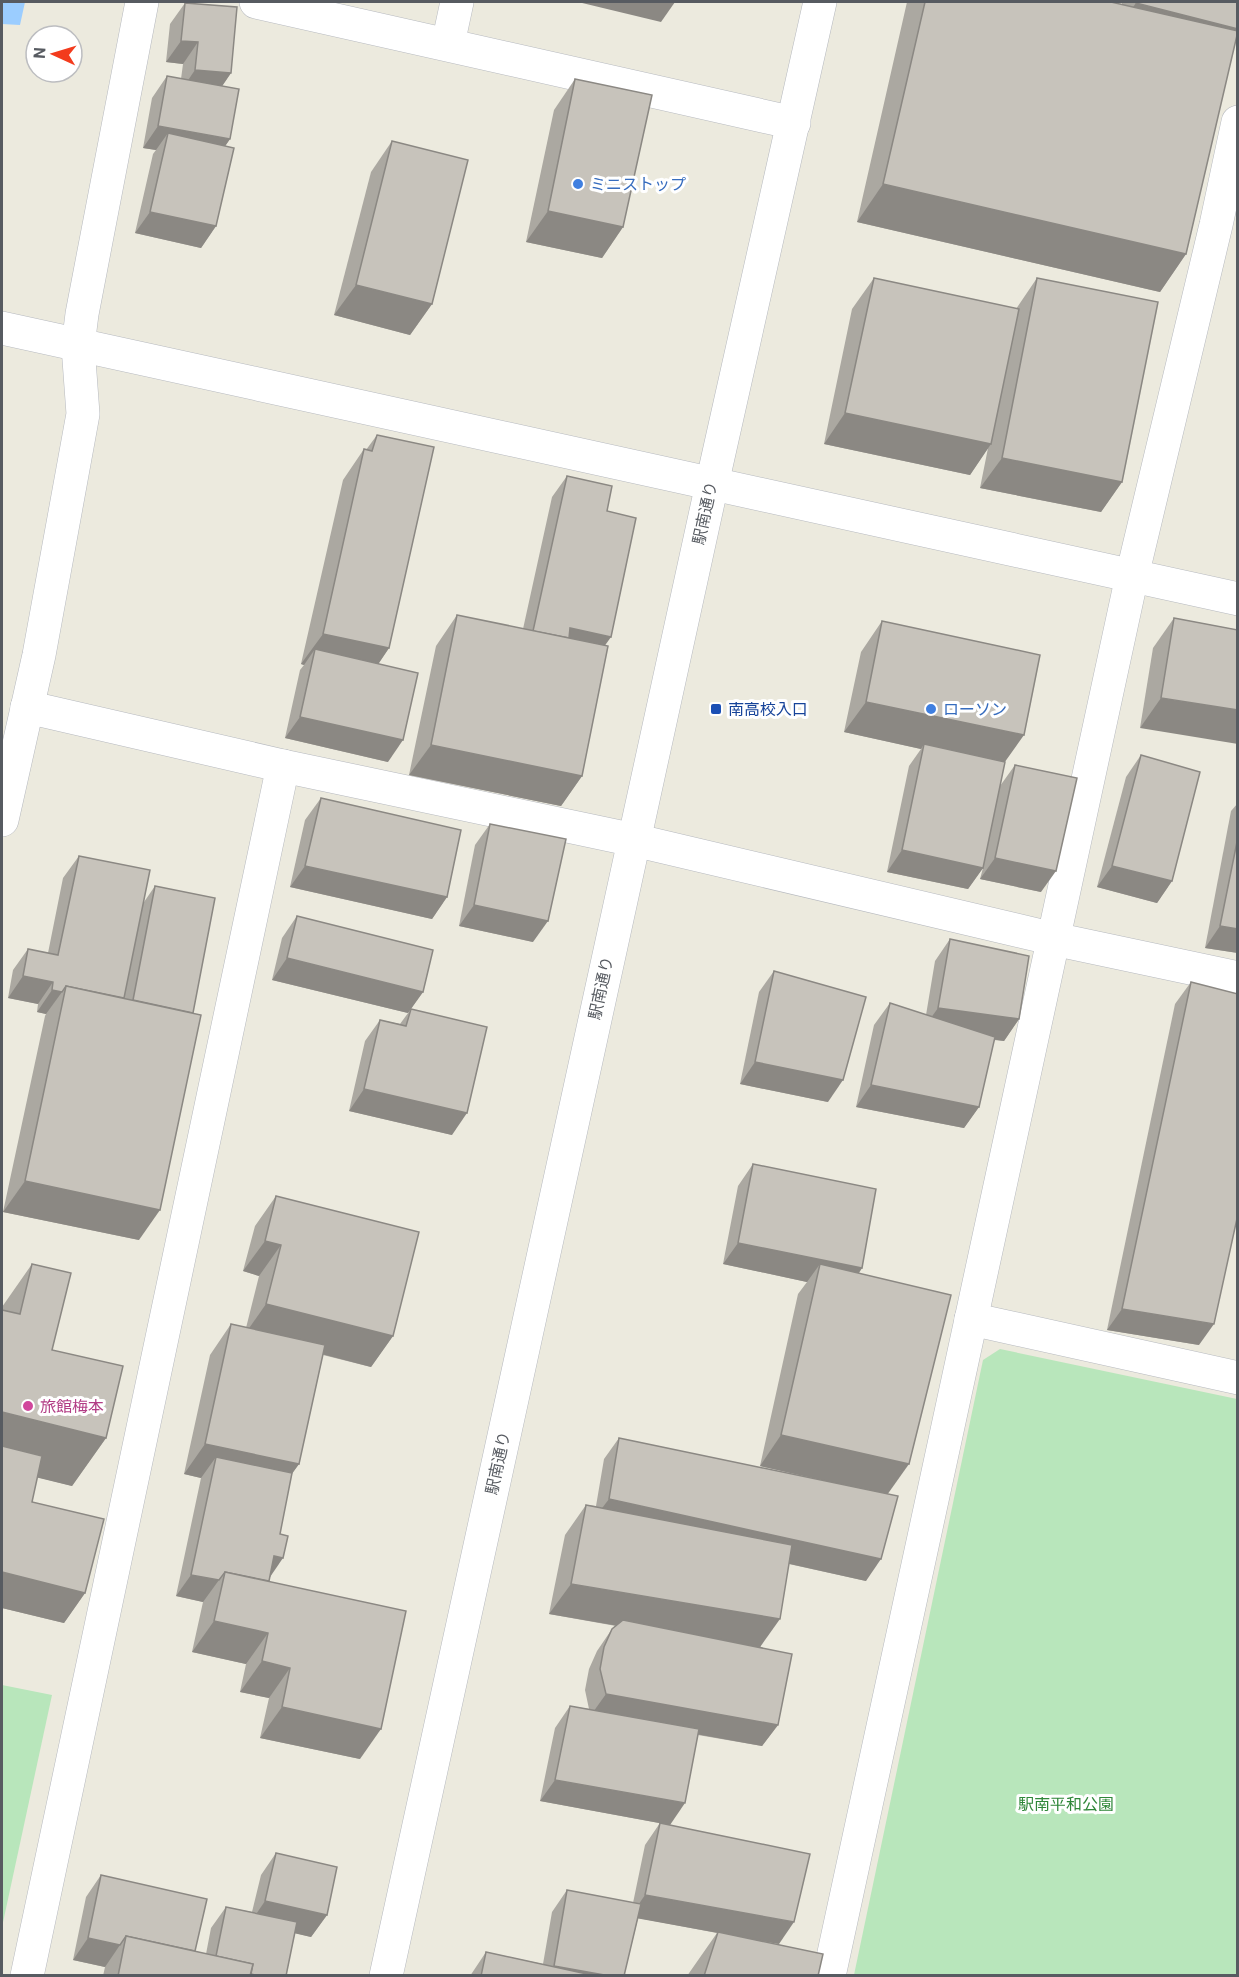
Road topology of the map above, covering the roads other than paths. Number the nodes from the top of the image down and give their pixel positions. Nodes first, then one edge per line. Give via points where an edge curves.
1 (142, 2) edge
2 (256, 2) edge
3 (457, 2) edge
4 (820, 2) edge
5 (448, 44) junction
6 (1238, 122) edge
7 (794, 123) junction
8 (1227, 228) edge
9 (10, 330) edge
10 (78, 346) junction
11 (712, 484) junction
12 (1132, 576) junction
13 (1238, 599) edge
14 (27, 707) junction
15 (284, 766) junction
16 (2, 820) edge
17 (634, 840) junction
18 (1054, 939) junction
19 (1238, 978) edge
20 (971, 1319) junction
21 (1238, 1378) edge
22 (27, 1976) edge
23 (386, 1976) edge
24 (829, 1976) edge

1 - 10 street
2 - 5 street
3 - 5 street
4 - 7 street, 駅南通り
5 - 7 street
6 - 8 street
7 - 11 street, 駅南通り
8 - 12 street
9 - 10 street
10 - 11 street
10 - 14 street via 83,414
11 - 12 street
11 - 17 street, 駅南通り
12 - 13 street
12 - 18 street
14 - 15 street
14 - 16 street
15 - 17 street
15 - 22 street
17 - 18 street
17 - 23 street, 駅南通り
18 - 19 street
18 - 20 street
20 - 21 street
20 - 24 street

